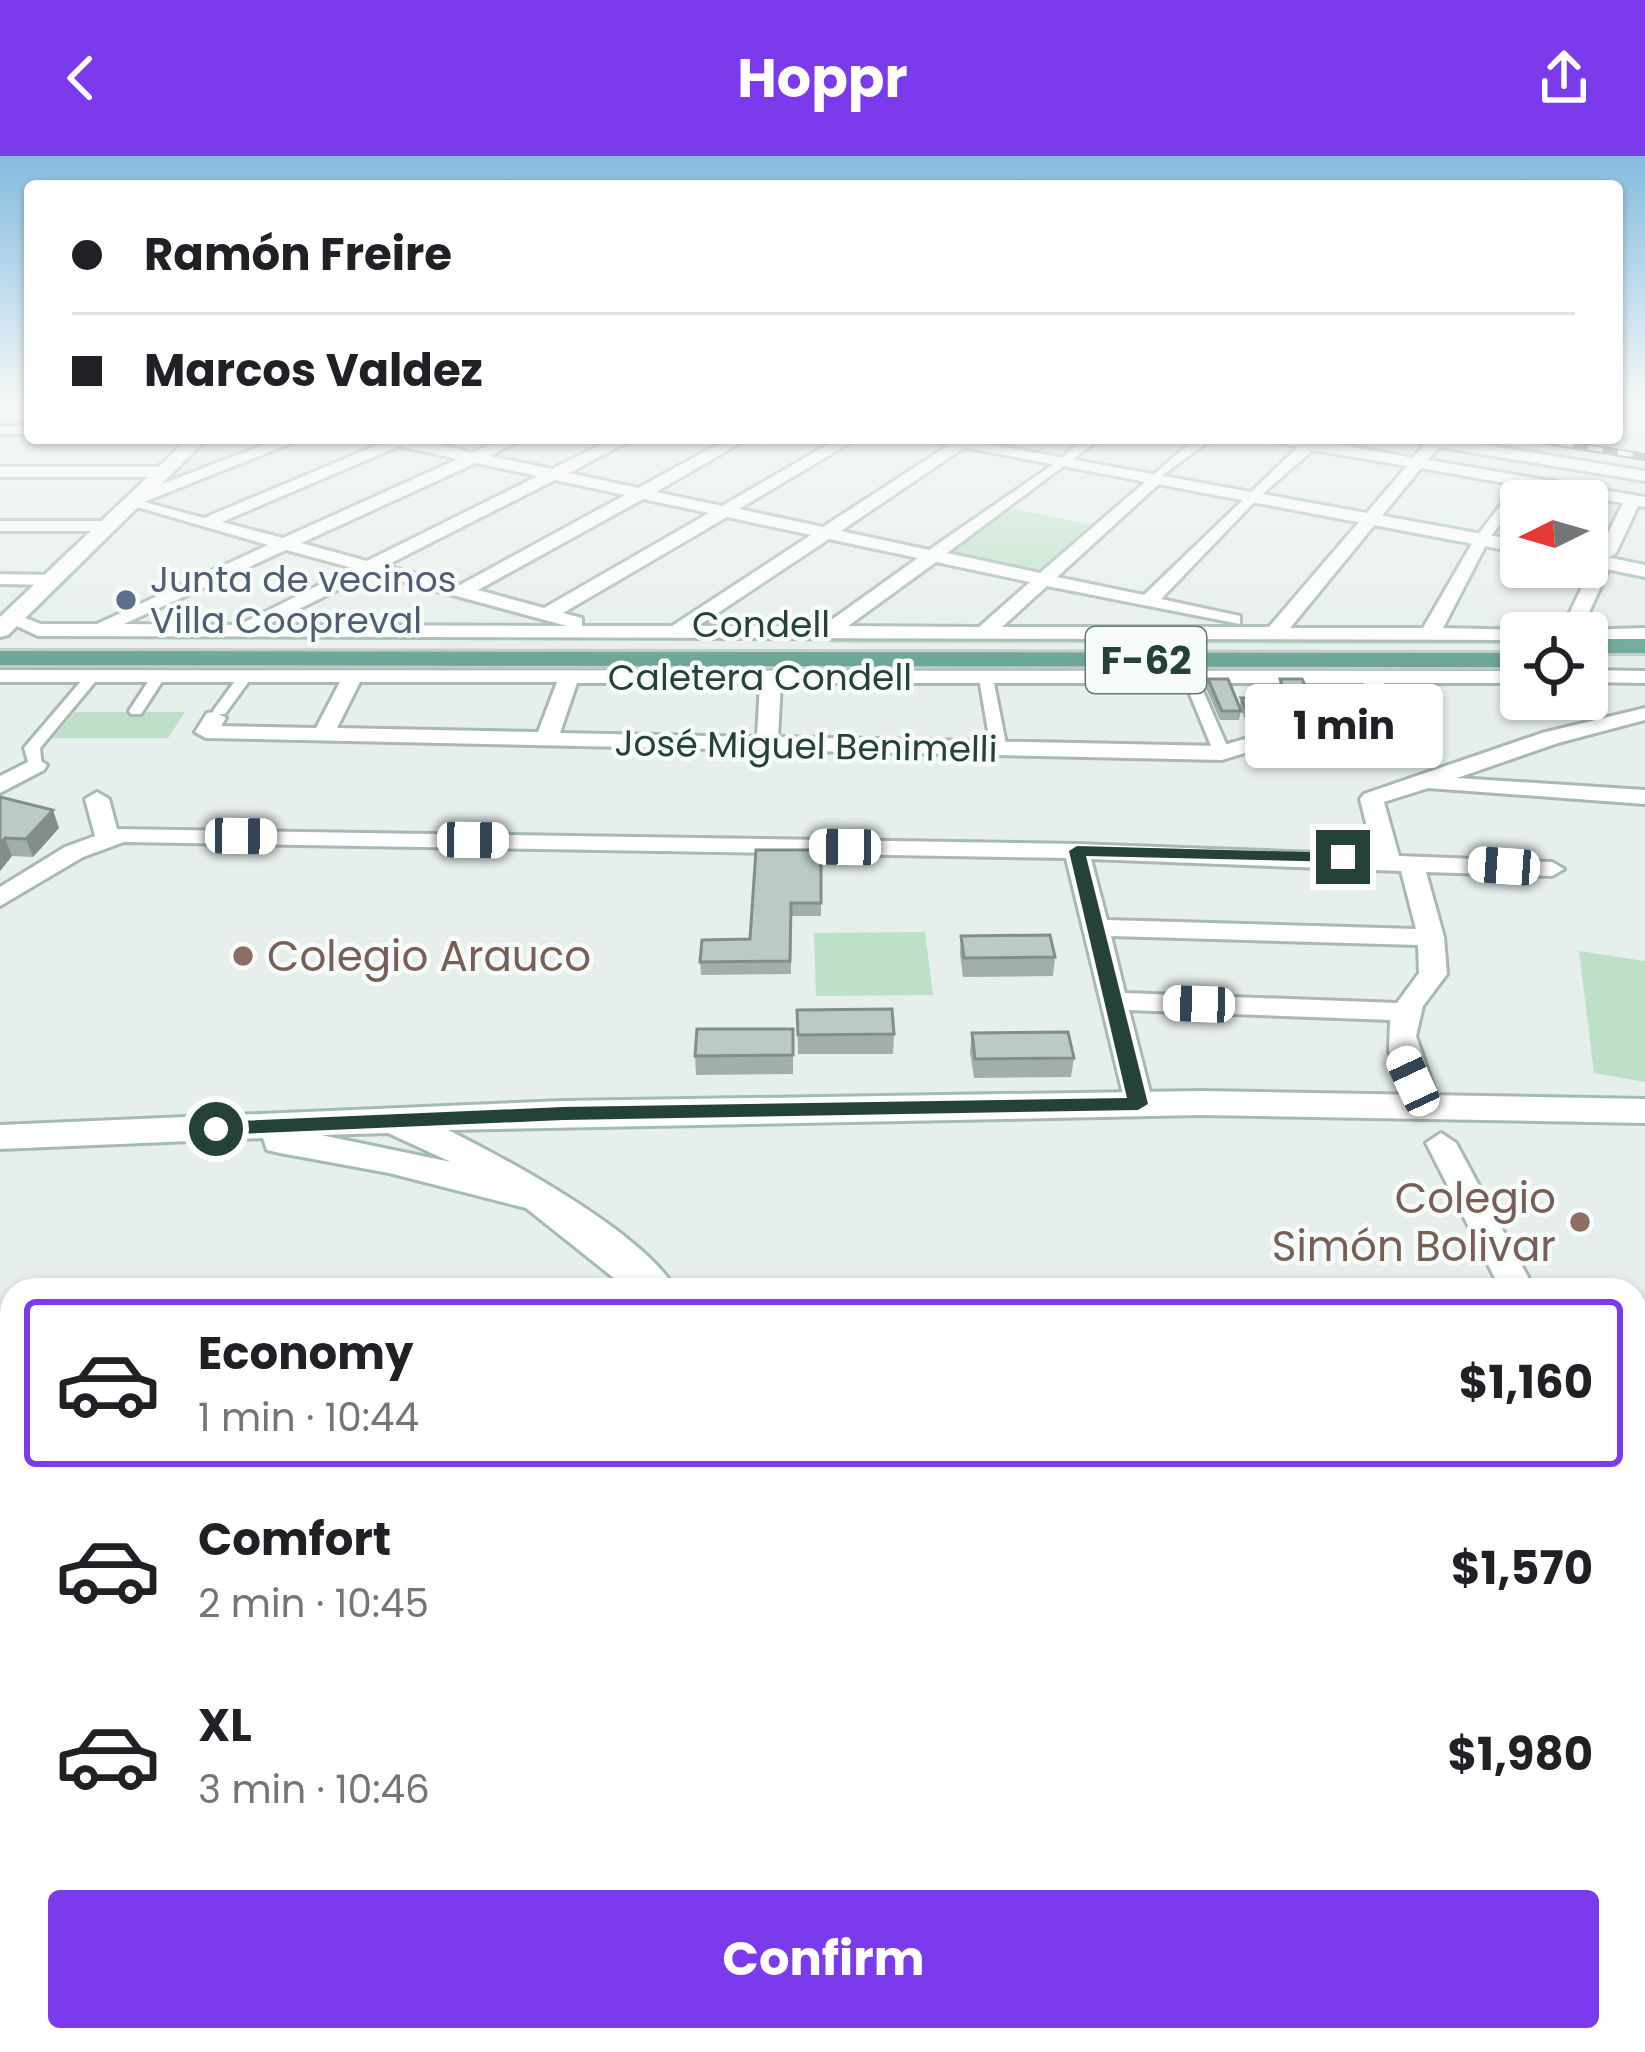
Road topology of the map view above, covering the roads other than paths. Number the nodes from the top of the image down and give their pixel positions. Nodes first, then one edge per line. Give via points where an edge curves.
1 (146, 489) edge
2 (164, 489) edge
3 (283, 489) edge
4 (405, 489) edge
5 (523, 489) edge
6 (626, 489) edge
7 (644, 489) edge
8 (763, 489) edge
9 (891, 489) edge
10 (1024, 489) edge
11 (1143, 489) edge
12 (1230, 489) edge
13 (1260, 489) edge
14 (1395, 489) edge
15 (639, 492) junction
16 (1256, 494) junction
17 (1608, 496) edge
18 (134, 501) junction
19 (1639, 501) edge
20 (726, 511) junction
21 (1372, 515) junction
22 (1500, 517) edge
23 (206, 524) junction
24 (0, 526) edge
25 (107, 526) junction
26 (828, 532) junction
27 (1486, 536) junction
28 (1500, 537) edge
29 (1500, 540) edge
30 (1608, 541) edge
31 (285, 544) junction
32 (934, 555) junction
33 (1608, 557) edge
34 (1608, 560) edge
35 (1645, 561) edge
36 (369, 566) junction
37 (1645, 571) edge
38 (1042, 576) junction
39 (0, 579) edge
40 (52, 580) junction
41 (463, 591) junction
42 (1150, 600) junction
43 (547, 614) junction
44 (6, 625) edge
45 (94, 631) junction
46 (677, 631) junction
47 (829, 631) junction
48 (238, 632) junction
49 (609, 632) junction
50 (985, 632) junction
51 (304, 633) junction
52 (1265, 633) junction
53 (1430, 634) junction
54 (1500, 634) edge
55 (1608, 634) edge
56 (1645, 634) edge
57 (0, 645) edge
58 (146, 645) junction
59 (1500, 646) edge
60 (1608, 646) edge
61 (1645, 646) edge
62 (0, 658) edge
63 (1500, 660) edge
64 (1608, 660) edge
65 (1645, 660) edge
66 (0, 676) edge
67 (93, 676) junction
68 (158, 676) junction
69 (1500, 676) edge
70 (1608, 676) edge
71 (1613, 676) junction
72 (245, 677) junction
73 (353, 677) junction
74 (568, 677) junction
75 (986, 677) junction
76 (1190, 677) junction
77 (1371, 677) junction
78 (1645, 677) edge
79 (771, 678) junction
80 (136, 711) dead end
81 (1645, 712) edge
82 (218, 714) joint
83 (323, 734) junction
84 (546, 741) junction
85 (766, 746) junction
86 (999, 749) junction
87 (1222, 753) junction
88 (0, 765) edge
89 (35, 765) junction
90 (1424, 782) junction
91 (0, 787) edge
92 (1645, 797) edge
93 (97, 799) dead end
94 (106, 837) junction
95 (1077, 851) junction
96 (1399, 859) junction
97 (1552, 869) dead end
98 (0, 898) edge
99 (1097, 928) junction
100 (1431, 937) junction
101 (1116, 1001) junction
102 (1406, 1012) junction
103 (1138, 1104) junction
104 (1424, 1104) junction
105 (1645, 1111) edge
106 (488, 1117) junction
107 (392, 1121) junction
108 (169, 1131) junction
109 (0, 1137) edge
110 (1441, 1143) dead end
111 (464, 1153) junction
112 (529, 1195) junction
113 (643, 1278) edge
114 (1512, 1278) edge

1 - 18 main road
2 - 18 street
3 - 23 street
4 - 31 street
5 - 36 street
6 - 15 street
7 - 15 street
8 - 20 street
9 - 26 street
10 - 32 street
11 - 38 street
12 - 16 main road
13 - 16 street
14 - 21 street
15 - 20 street
15 - 41 street
16 - 21 main road
16 - 42 street
17 - 19 street
18 - 23 street
18 - 25 main road
19 - 30 street
20 - 26 street
20 - 43 street
21 - 27 main road
21 - 52 street
22 - 27 street
23 - 31 street
24 - 25 street
25 - 40 main road
26 - 32 street
26 - 46 street
27 - 28 main road
27 - 29 main road
27 - 53 street
31 - 36 street
31 - 45 street
32 - 38 street
32 - 47 street
33 - 35 main road
34 - 37 main road
36 - 41 street
36 - 48 street
38 - 42 street
38 - 50 street
39 - 40 street
40 - 44 main road
41 - 43 street
42 - 52 street
43 - 49 street
44 - 45 street, Caletera Condell
45 - 48 street, Caletera Condell
46 - 47 street, Caletera Condell
46 - 49 street, Caletera Condell
47 - 50 street, Caletera Condell
48 - 51 street, Caletera Condell
49 - 51 street, Caletera Condell
50 - 52 street, Caletera Condell
51 - 58 main road
52 - 53 street, Caletera Condell
53 - 54 street, Caletera Condell
55 - 56 street
57 - 58 main road, Condell / F-62
58 - 59 main road, Condell / F-62
60 - 61 main road
62 - 63 main road, Condell / F-62
64 - 65 main road
66 - 67 street, Caletera Condell
67 - 68 street, Caletera Condell
67 - 89 street via 32,748
68 - 72 street, Caletera Condell
68 - 80 street
69 - 77 street, Caletera Condell
70 - 71 street
71 - 78 street
71 - 81 street
72 - 73 street, Caletera Condell
72 - 82 street
73 - 74 street, Caletera Condell
73 - 83 street
74 - 79 street, Caletera Condell
74 - 84 street
75 - 76 street, Caletera Condell
75 - 79 street, Caletera Condell
75 - 86 street
76 - 77 street, Caletera Condell
76 - 87 street
77 - 87 street, José Miguel Benimelli via 1384,704
79 - 85 street
81 - 90 street
82 - 83 street, José Miguel Benimelli via 206,731
83 - 84 street, José Miguel Benimelli
84 - 85 street, José Miguel Benimelli
85 - 86 street, José Miguel Benimelli
86 - 87 street, José Miguel Benimelli
88 - 89 street
89 - 91 street
90 - 92 street
90 - 96 street via 1372,799
93 - 94 street
94 - 95 street
94 - 98 street
95 - 96 street
95 - 99 street
96 - 97 street
96 - 100 street
99 - 100 street
99 - 101 street
100 - 102 street via 1433,974
101 - 102 street
101 - 103 street
102 - 104 street via 1402,1058
103 - 104 main road
103 - 106 main road
104 - 105 main road
106 - 107 main road
106 - 111 main road
107 - 108 main road
107 - 111 main road
108 - 109 main road
108 - 112 main road via 321,1148
110 - 114 street
111 - 112 main road
112 - 113 main road

